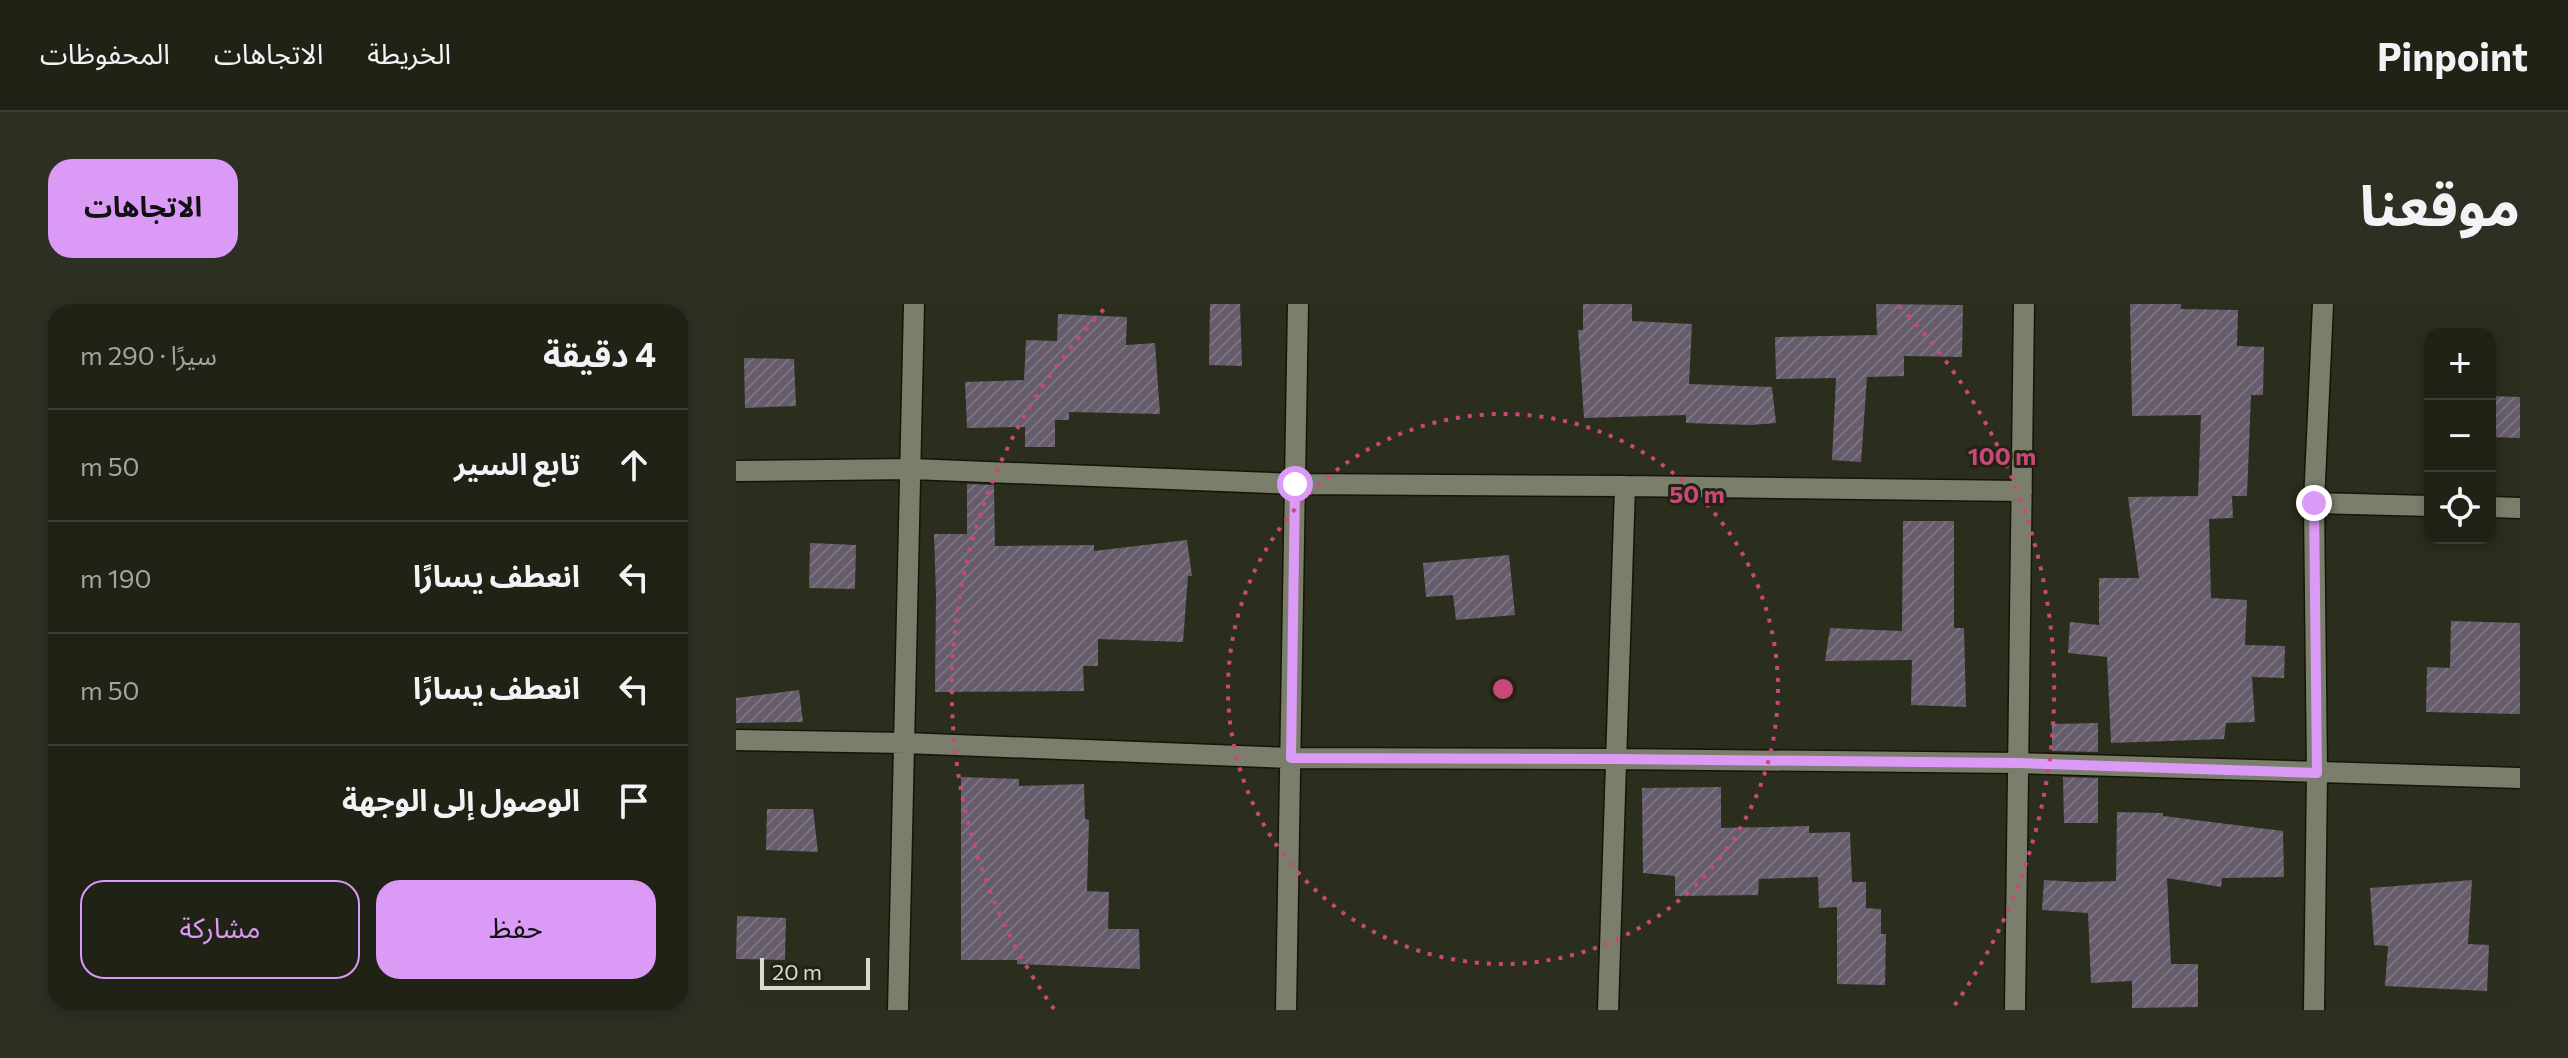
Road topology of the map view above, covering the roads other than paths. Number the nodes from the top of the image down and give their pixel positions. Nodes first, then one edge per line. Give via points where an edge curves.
1 (914, 304) edge
2 (1298, 304) edge
3 (2024, 304) edge
4 (2323, 304) edge
5 (912, 469) junction
6 (736, 471) edge
7 (1295, 484) junction
8 (1625, 486) junction
9 (2022, 491) junction
10 (2314, 503) junction
11 (2424, 506) edge
12 (2496, 507) edge
13 (2520, 508) edge
14 (736, 740) edge
15 (905, 743) junction
16 (1291, 758) junction
17 (1614, 759) junction
18 (2019, 763) junction
19 (2317, 773) junction
20 (2520, 778) edge
21 (898, 1010) edge
22 (1286, 1010) edge
23 (1608, 1010) edge
24 (2015, 1010) edge
25 (2314, 1010) edge

1 - 5 street
2 - 7 street
3 - 9 street
4 - 10 street
5 - 6 street
5 - 7 street
5 - 15 street
7 - 8 street
7 - 16 street
8 - 9 street
8 - 17 street
9 - 18 street
10 - 11 street
10 - 19 street
12 - 13 street
14 - 15 street
15 - 16 street
15 - 21 street
16 - 17 street
16 - 22 street
17 - 18 street
17 - 23 street
18 - 19 street
18 - 24 street
19 - 20 street
19 - 25 street

